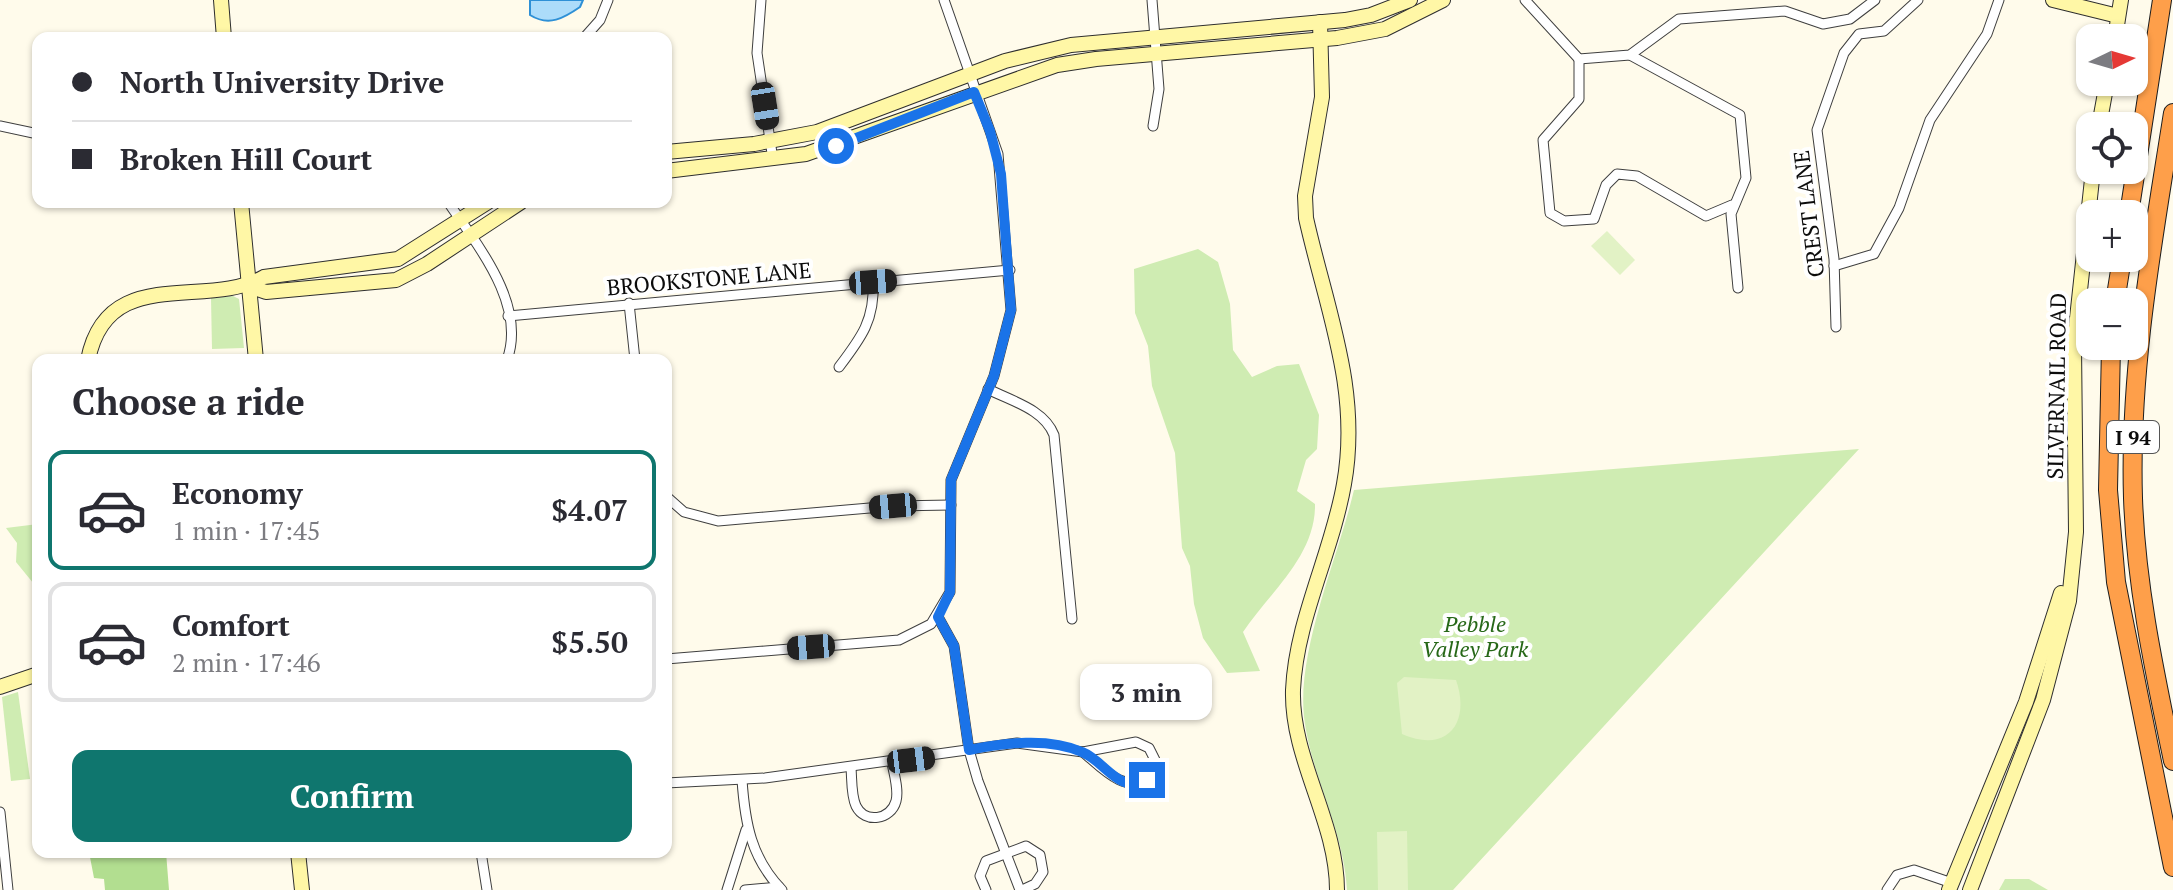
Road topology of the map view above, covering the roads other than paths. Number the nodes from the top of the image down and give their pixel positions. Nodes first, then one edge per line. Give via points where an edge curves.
1 (221, 0) edge
2 (608, 0) edge
3 (761, 0) edge
4 (944, 0) edge
5 (1152, 0) edge
6 (1410, 0) edge
7 (1443, 0) edge
8 (1525, 0) edge
9 (1875, 0) edge
10 (1918, 0) edge
11 (2053, 0) edge
12 (2121, 0) edge
13 (2162, 0) edge
14 (1999, 1) edge
15 (2118, 16) junction
16 (1320, 22) junction
17 (2117, 24) edge
18 (224, 32) edge
19 (589, 32) edge
20 (1155, 36) junction
21 (1321, 39) junction
22 (1156, 53) junction
23 (1630, 55) junction
24 (1579, 59) junction
25 (969, 76) junction
26 (974, 92) junction
27 (2173, 113) edge
28 (0, 126) edge
29 (1153, 126) dead end
30 (32, 133) edge
31 (771, 142) junction
32 (706, 149) junction
33 (672, 152) edge
34 (773, 160) junction
35 (708, 167) junction
36 (672, 170) edge
37 (2091, 184) edge
38 (2131, 200) edge
39 (1732, 205) junction
40 (242, 208) edge
41 (452, 208) edge
42 (479, 208) edge
43 (512, 208) edge
44 (460, 221) junction
45 (470, 235) junction
46 (1834, 266) junction
47 (347, 268) junction
48 (1010, 270) junction
49 (873, 282) junction
50 (249, 286) junction
51 (348, 286) junction
52 (1738, 288) dead end
53 (629, 303) junction
54 (508, 316) junction
55 (1836, 327) dead end
56 (90, 354) edge
57 (255, 354) edge
58 (507, 354) edge
59 (634, 354) edge
60 (2110, 360) edge
61 (839, 367) dead end
62 (988, 389) junction
63 (672, 501) edge
64 (951, 505) junction
65 (2073, 554) junction
66 (938, 617) junction
67 (1072, 619) dead end
68 (672, 659) edge
69 (32, 676) edge
70 (0, 687) edge
71 (969, 750) junction
72 (1083, 752) junction
73 (2173, 761) edge
74 (892, 763) junction
75 (851, 768) junction
76 (742, 780) junction
77 (672, 783) edge
78 (0, 812) edge
79 (746, 827) junction
80 (1005, 851) junction
81 (299, 858) edge
82 (482, 858) edge
83 (2173, 867) edge
84 (1951, 886) edge
85 (781, 888) edge
86 (8, 890) edge
87 (302, 890) edge
88 (487, 890) edge
89 (727, 890) edge
90 (745, 890) edge
91 (986, 890) edge
92 (1021, 890) edge
93 (1337, 890) edge
94 (1887, 890) edge
95 (1970, 890) edge

1 - 18 street
2 - 19 street
3 - 31 street via 757,53
4 - 25 street
5 - 20 street
6 - 16 street via 1371,15
7 - 21 street via 1385,29
8 - 24 street
9 - 23 street via 1850,19 1823,24 1785,11 1679,19
10 - 46 street, CREST LANE via 1884,31 1859,34 1844,53 1817,130
11 - 15 street
12 - 15 street
13 - 38 highway
14 - 46 street via 1987,34 1930,120 1899,208 1874,254
15 - 17 street
16 - 20 street
16 - 21 street
20 - 22 street
20 - 25 street via 1036,52
21 - 22 street
21 - 93 street via 1319,128 1305,202 1346,378 1349,445 1340,506 1296,661 1293,708 1331,842
22 - 26 street via 1057,65
22 - 29 street via 1159,99
23 - 24 street
23 - 39 street via 1740,115 1746,178
24 - 39 street via 1579,99 1543,140 1550,213 1564,221 1594,219 1606,185 1617,174 1637,176 1706,216
25 - 26 street
25 - 31 street via 848,123
26 - 34 street via 859,138
26 - 48 street via 998,154
27 - 73 highway, I 94 via 2146,280 2132,456 2136,550
28 - 30 street
31 - 32 street
31 - 34 street
32 - 33 street
32 - 35 street
34 - 35 street
35 - 36 street
37 - 65 street, SILVERNAIL ROAD via 2074,346
39 - 52 street
40 - 50 street
41 - 44 street
42 - 44 street
43 - 45 street
44 - 45 street
44 - 47 street via 398,259
45 - 51 street via 410,274
45 - 54 street via 496,277
46 - 55 street, CREST LANE
47 - 50 street via 264,277
47 - 51 street
48 - 49 street, BROOKSTONE LANE
48 - 62 street via 1011,310
49 - 53 street, BROOKSTONE LANE
49 - 61 street via 869,324
50 - 51 street via 266,292
50 - 56 street via 154,294 133,301 101,328
50 - 57 street
53 - 54 street, BROOKSTONE LANE
53 - 59 street
54 - 58 street
60 - 83 highway, I 94 via 2106,430 2111,542 2123,629
62 - 64 street via 951,480
62 - 67 street via 1039,414 1054,435
63 - 64 street via 684,512 718,521
64 - 66 street via 950,592
65 - 84 street, SILVERNAIL ROAD via 2036,677
65 - 95 street, SILVERNAIL ROAD via 2069,601 2043,700
66 - 68 street via 899,640
66 - 71 street via 954,646
69 - 70 street
71 - 72 street via 1017,743
71 - 74 street
71 - 80 street
72 - 72 street via 1128,784 1147,780 1155,768 1151,751 1140,743
74 - 75 street
74 - 75 street via 896,800 886,815 878,817 865,815 856,805
75 - 76 street
76 - 77 street
76 - 79 street
78 - 86 street
79 - 85 street via 760,862
79 - 89 street
80 - 91 street via 982,866
80 - 92 street
80 - 92 street via 1026,846 1042,859 1040,879
81 - 87 street
82 - 88 street
84 - 94 street via 1914,870 1897,875
85 - 90 street

